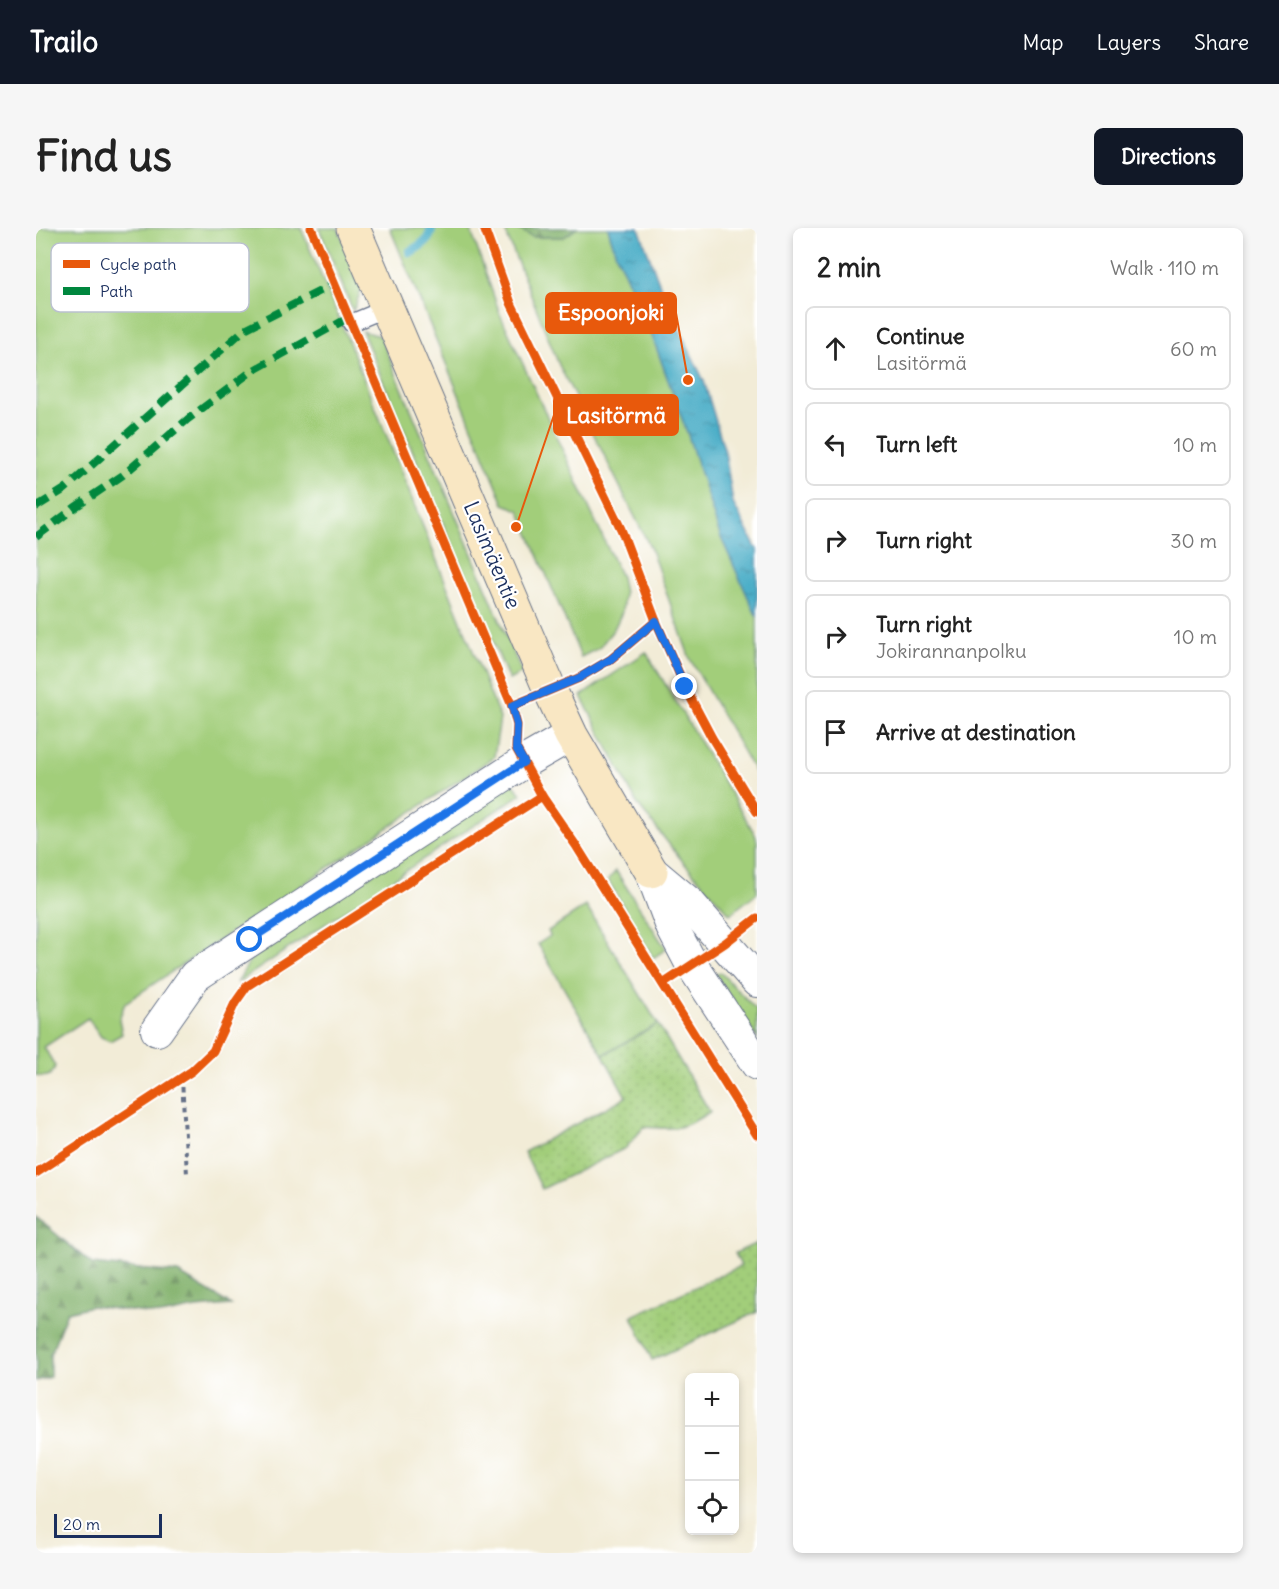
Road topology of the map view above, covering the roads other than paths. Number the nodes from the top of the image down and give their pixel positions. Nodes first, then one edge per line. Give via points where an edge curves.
1 (353, 228) edge
2 (387, 308) junction
3 (351, 323) dead end
4 (571, 735) junction
5 (651, 871) junction
6 (757, 981) edge
7 (158, 1029) dead end
8 (757, 1064) edge

1 - 2 street, Lasimäentie
2 - 3 lane
2 - 4 street, Lasimäentie
4 - 5 street, Lasimäentie
4 - 7 street via 195,976
5 - 6 street, Lasimäentie via 689,903
5 - 8 street, Lasimäentie via 672,927 692,965

